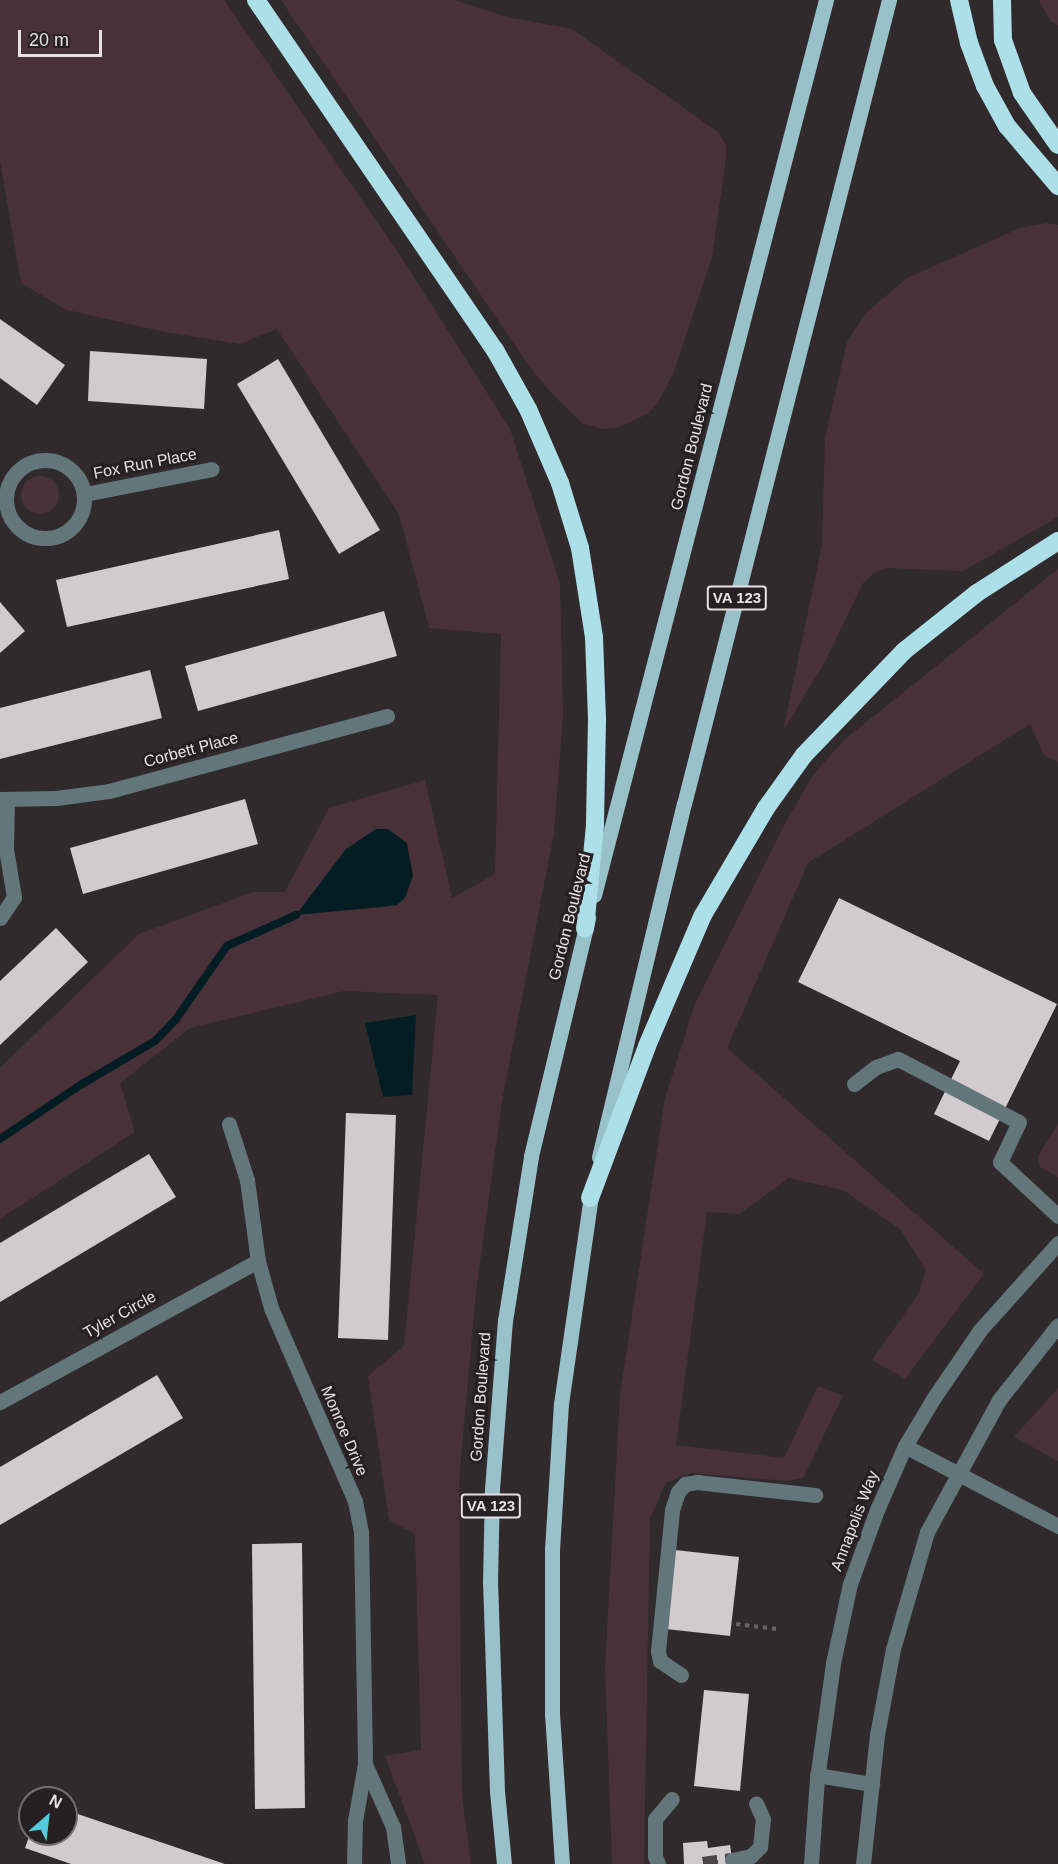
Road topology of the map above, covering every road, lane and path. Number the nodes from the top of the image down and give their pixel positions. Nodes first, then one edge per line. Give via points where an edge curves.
1 (256, 0) edge
2 (826, 0) edge
3 (889, 0) edge
4 (959, 0) edge
5 (1002, 0) edge
6 (1058, 145) edge
7 (1058, 186) edge
8 (212, 469) dead end
9 (5, 476) edge
10 (85, 494) junction
11 (1058, 541) edge
12 (387, 716) dead end
13 (3, 799) edge
14 (0, 918) edge
15 (585, 929) junction
16 (854, 1084) dead end
17 (229, 1124) dead end
18 (590, 1198) junction
19 (1058, 1216) edge
20 (1058, 1242) edge
21 (258, 1261) junction
22 (1058, 1325) edge
23 (0, 1402) edge
24 (905, 1446) junction
25 (956, 1473) junction
26 (815, 1495) dead end
27 (1058, 1526) edge
28 (736, 1624) dead end
29 (777, 1629) dead end
30 (681, 1675) dead end
31 (365, 1764) junction
32 (817, 1775) junction
33 (872, 1784) junction
34 (672, 1799) dead end
35 (756, 1803) dead end
36 (732, 1860) dead end
37 (354, 1864) edge
38 (398, 1864) edge
39 (504, 1864) edge
40 (562, 1864) edge
41 (658, 1864) edge
42 (811, 1864) edge
43 (863, 1864) edge

1 - 15 highway via 495,350 528,409 560,483 580,548 594,637 595,825
2 - 15 main road, Gordon Boulevard / VA 123
3 - 18 main road, VA 123 via 684,804
4 - 7 highway via 985,86 1007,126
5 - 6 highway via 1003,40 1022,93
8 - 10 street, Fox Run Place
9 - 10 street, Fox Run Place via 31,462 47,459 72,470
9 - 10 street, Fox Run Place via 6,507 11,520 35,538 66,534 83,511
11 - 18 highway via 977,593 904,651 804,755 766,808 703,915
12 - 13 street, Corbett Place via 109,791
13 - 14 street via 14,897
15 - 39 main road, Gordon Boulevard / VA 123 via 531,1156 510,1280 498,1397 490,1583 495,1756
16 - 19 street via 876,1066 898,1059 1019,1122 1000,1162
17 - 21 street, Monroe Drive via 246,1180
18 - 40 main road, VA 123 via 561,1404 552,1550 552,1714
20 - 24 street, Annapolis Way via 980,1330
21 - 23 street, Tyler Circle
21 - 31 street, Monroe Drive via 272,1308 355,1501 361,1531
22 - 25 street via 1018,1372
24 - 25 street
24 - 32 street, Annapolis Way via 850,1584 833,1663
25 - 27 street
25 - 33 street via 927,1532 911,1582 891,1660
26 - 30 street via 697,1482 685,1484 678,1492 672,1510 658,1651 660,1661
28 - 29 path
31 - 37 street, Monroe Drive via 355,1821
31 - 38 street, Monroe Drive via 393,1827
32 - 33 street
32 - 42 street, Annapolis Way
33 - 43 street
34 - 41 street via 655,1819
35 - 36 street via 763,1819 760,1847 751,1856

